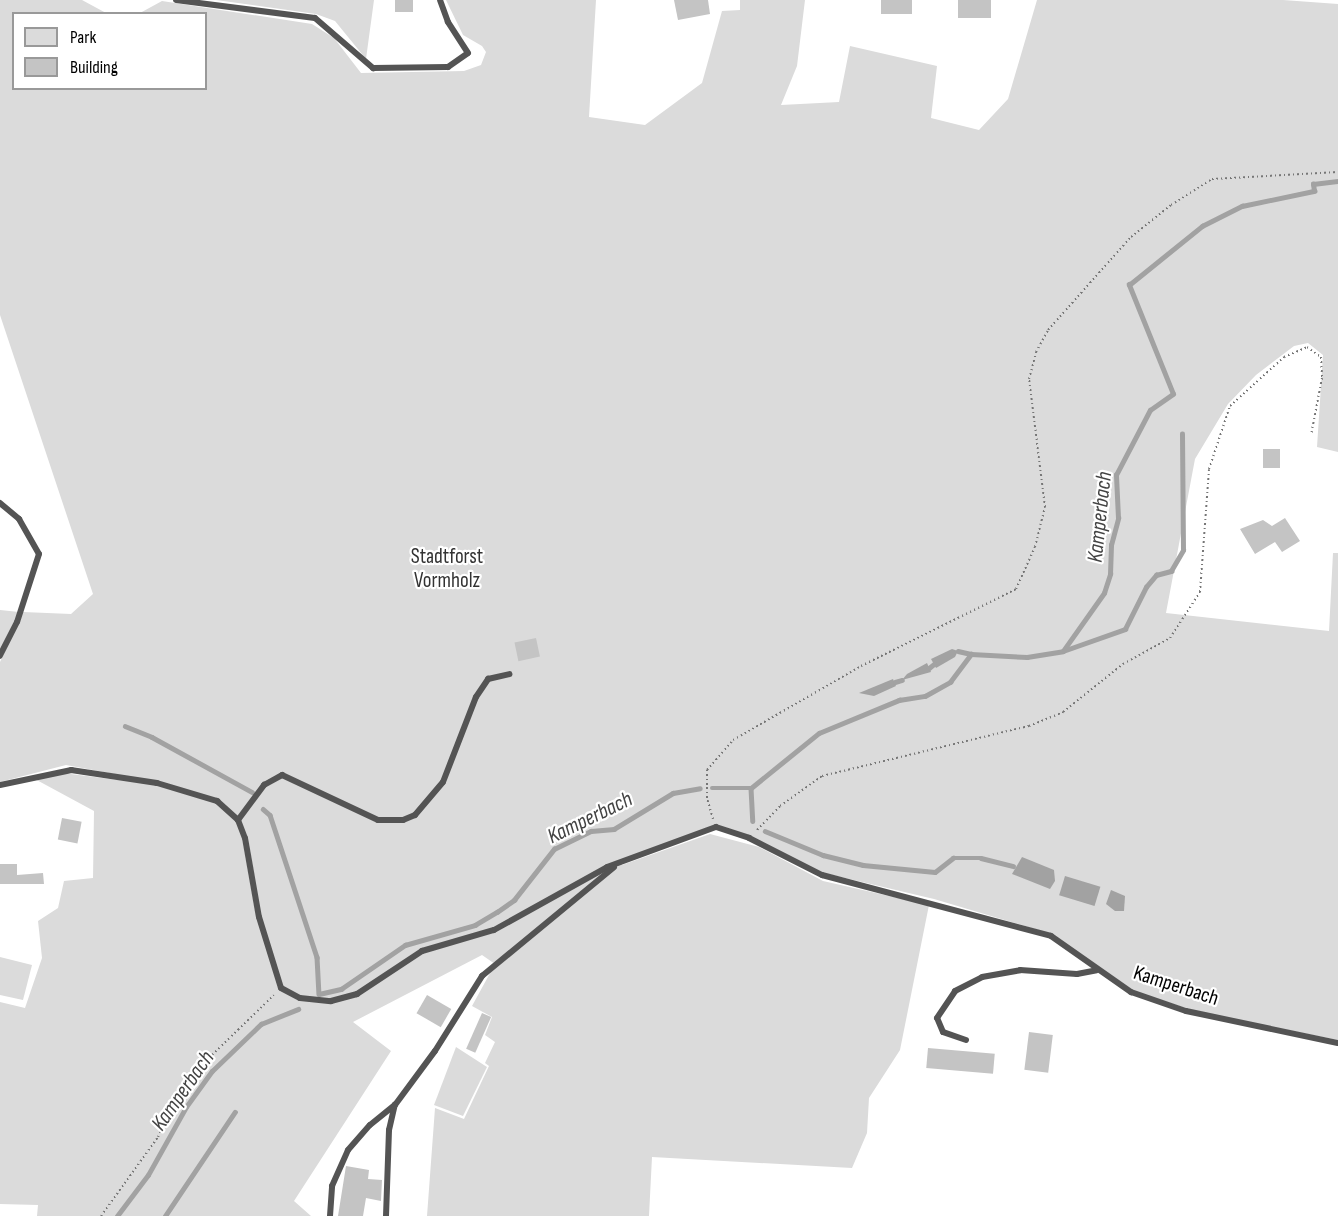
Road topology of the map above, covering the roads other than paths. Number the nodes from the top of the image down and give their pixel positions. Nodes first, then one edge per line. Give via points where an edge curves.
1 (176, 0) edge
2 (440, 0) edge
3 (0, 503) edge
4 (0, 656) edge
5 (509, 674) dead end
6 (0, 785) edge
7 (238, 820) junction
8 (614, 867) junction
9 (1097, 970) junction
10 (966, 1040) dead end
11 (1338, 1043) edge
12 (395, 1105) junction
13 (330, 1216) edge
14 (387, 1216) edge

1 - 2 lane via 315,18 373,68 448,67 468,52 448,22
3 - 4 lane via 19,519 39,554 17,622
5 - 7 lane via 488,679 476,697 443,782 415,815 403,820 378,820 282,775 264,785
6 - 7 lane via 54,771 81,771 189,791 218,801
7 - 8 lane via 281,988 300,998 321,1001 357,994 422,951 494,930 569,885
8 - 9 lane, Kamperbach via 716,827 749,838 822,875 1051,936
8 - 12 lane via 482,975 435,1051
9 - 10 lane via 1077,974 1020,970 982,977 964,986 945,1003 937,1018 943,1032
9 - 11 lane, Kamperbach via 1131,992 1186,1011
12 - 13 lane via 348,1150 332,1186
12 - 14 lane via 389,1130

